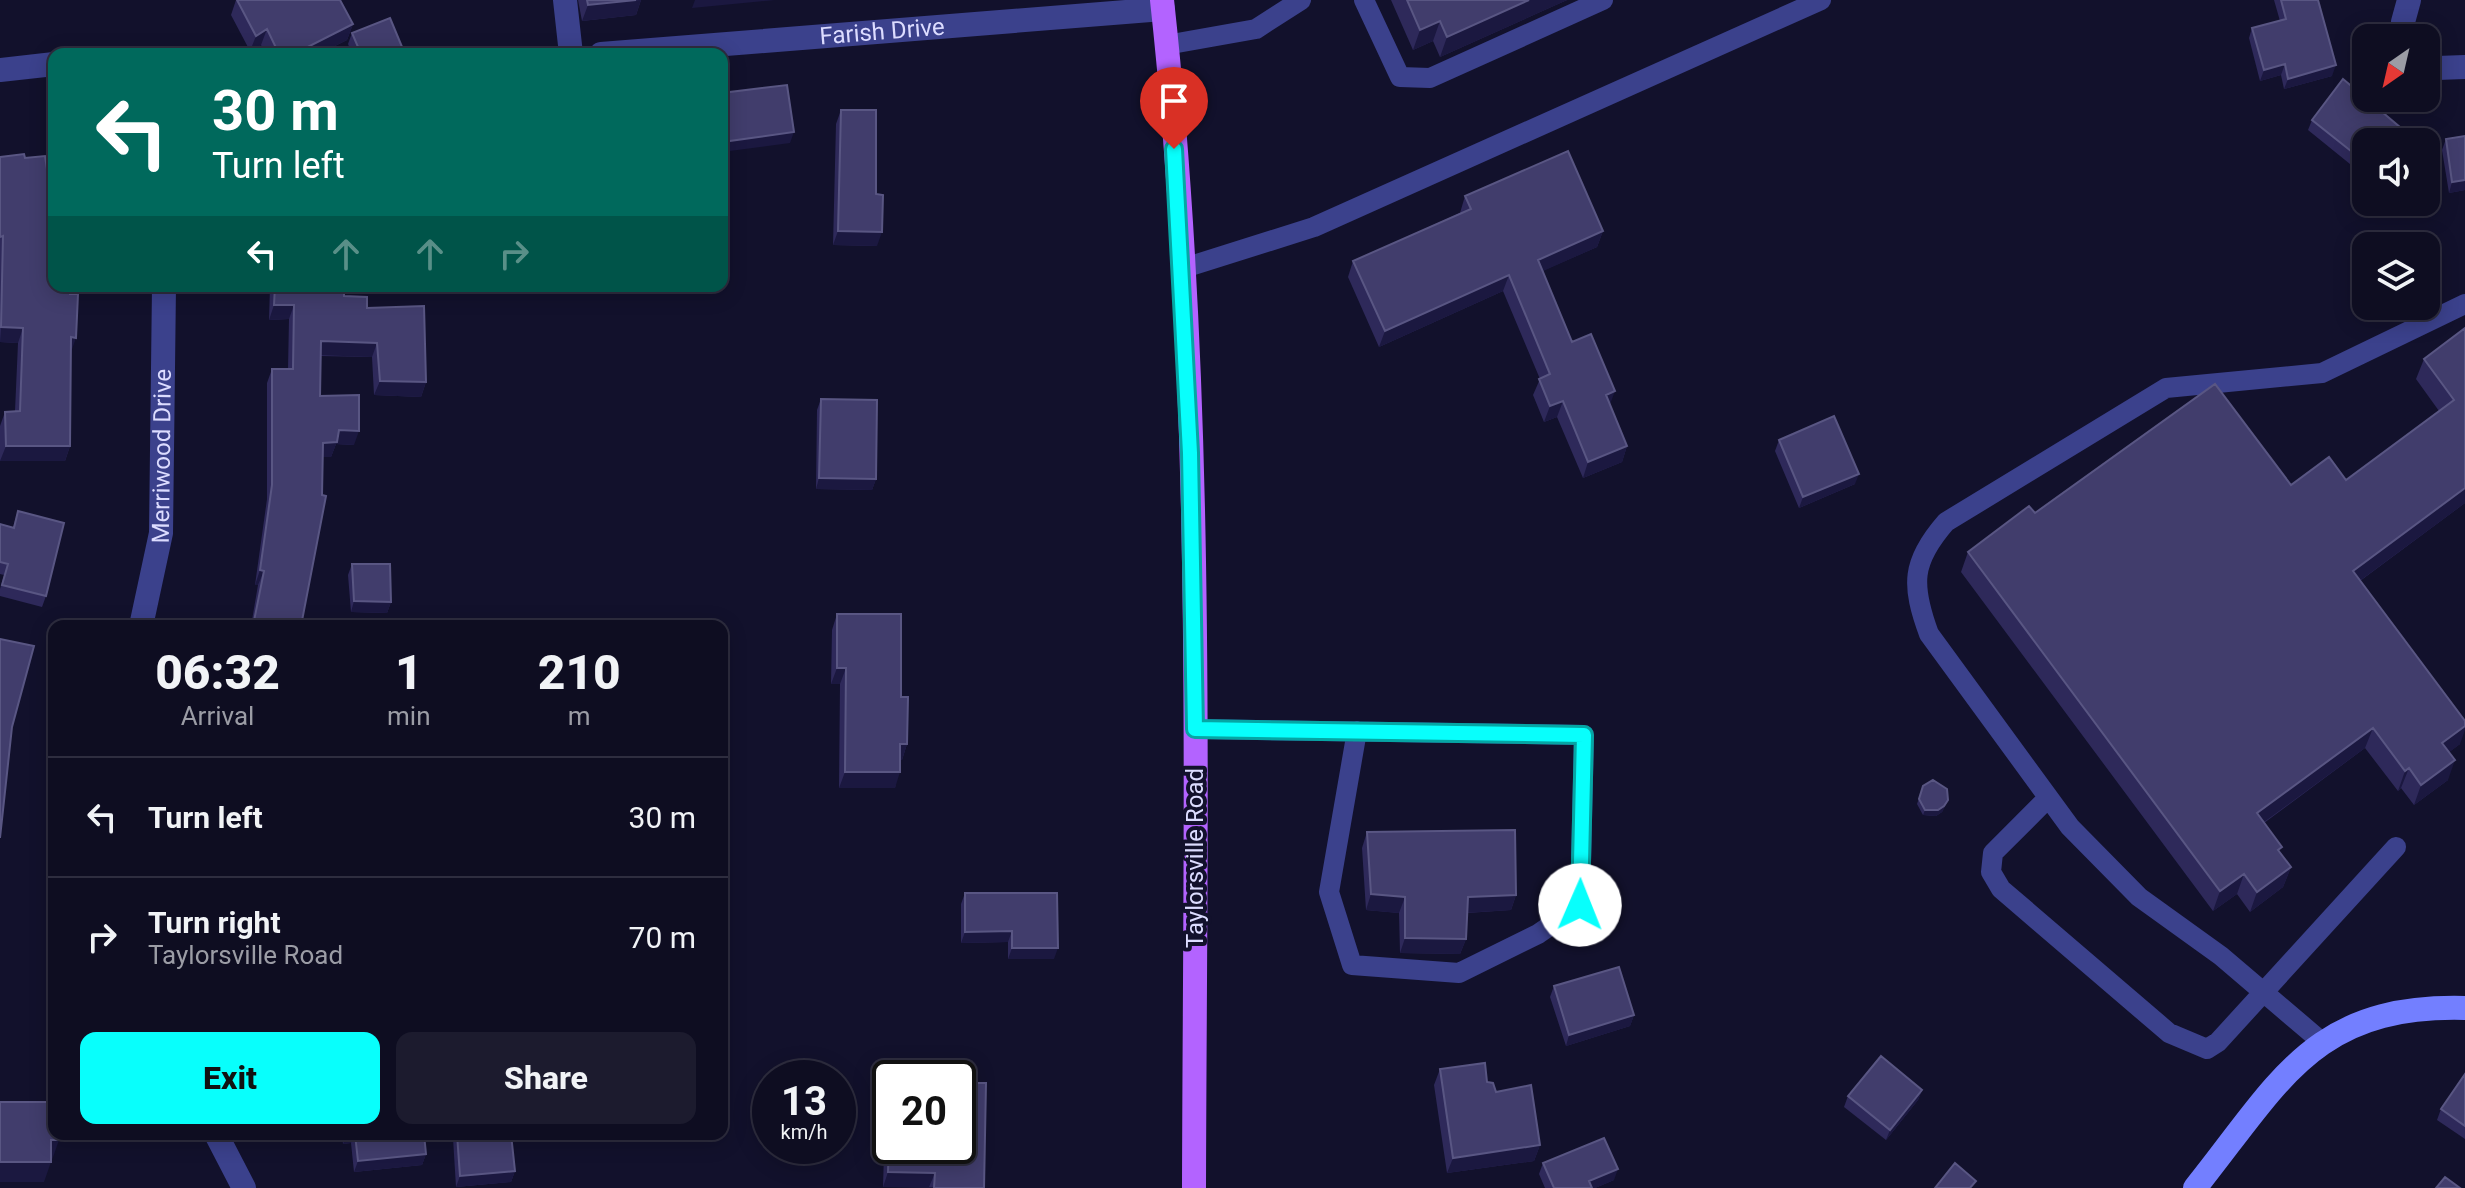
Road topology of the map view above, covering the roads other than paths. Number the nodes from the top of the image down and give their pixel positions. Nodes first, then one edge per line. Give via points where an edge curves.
1 (565, 0) edge
2 (1301, 0) edge
3 (1364, 0) edge
4 (1603, 0) edge
5 (1821, 0) edge
6 (2409, 0) edge
7 (1162, 4) edge
8 (2403, 24) edge
9 (1166, 45) junction
10 (570, 48) edge
11 (668, 48) edge
12 (48, 65) edge
13 (2465, 67) edge
14 (2440, 68) edge
15 (0, 70) edge
16 (1181, 269) junction
17 (164, 292) edge
18 (2465, 304) edge
19 (142, 620) edge
20 (1195, 729) junction
21 (1357, 731) junction
22 (2048, 798) junction
23 (2396, 847) dead end
24 (2263, 993) junction
25 (2465, 1008) edge
26 (2322, 1042) junction
27 (219, 1140) edge
28 (244, 1188) edge
29 (1194, 1188) edge
30 (2195, 1188) edge

1 - 10 street
2 - 9 lane via 1256,29
3 - 4 lane via 1400,77 1430,78
5 - 16 lane via 1314,227
6 - 8 street
7 - 9 main road, Taylorsville Road
7 - 11 street, Farish Drive
9 - 16 main road, Taylorsville Road
12 - 15 street
13 - 14 street
16 - 20 main road, Taylorsville Road
17 - 19 street, Merriwood Drive via 161,533
18 - 22 lane via 2322,373 2166,388 1946,522 1924,547 1916,601 1929,634
20 - 21 lane
20 - 29 main road, Taylorsville Road
21 - 21 lane via 1584,735 1580,905 1538,934 1459,973 1352,965 1329,892
22 - 24 lane via 2139,897
22 - 24 lane via 1993,853 1991,872 2001,889 2169,1033 2198,1047 2207,1049 2218,1042
23 - 24 lane
24 - 26 lane
25 - 26 street via 2378,1014
26 - 30 street via 2286,1075
27 - 28 street

